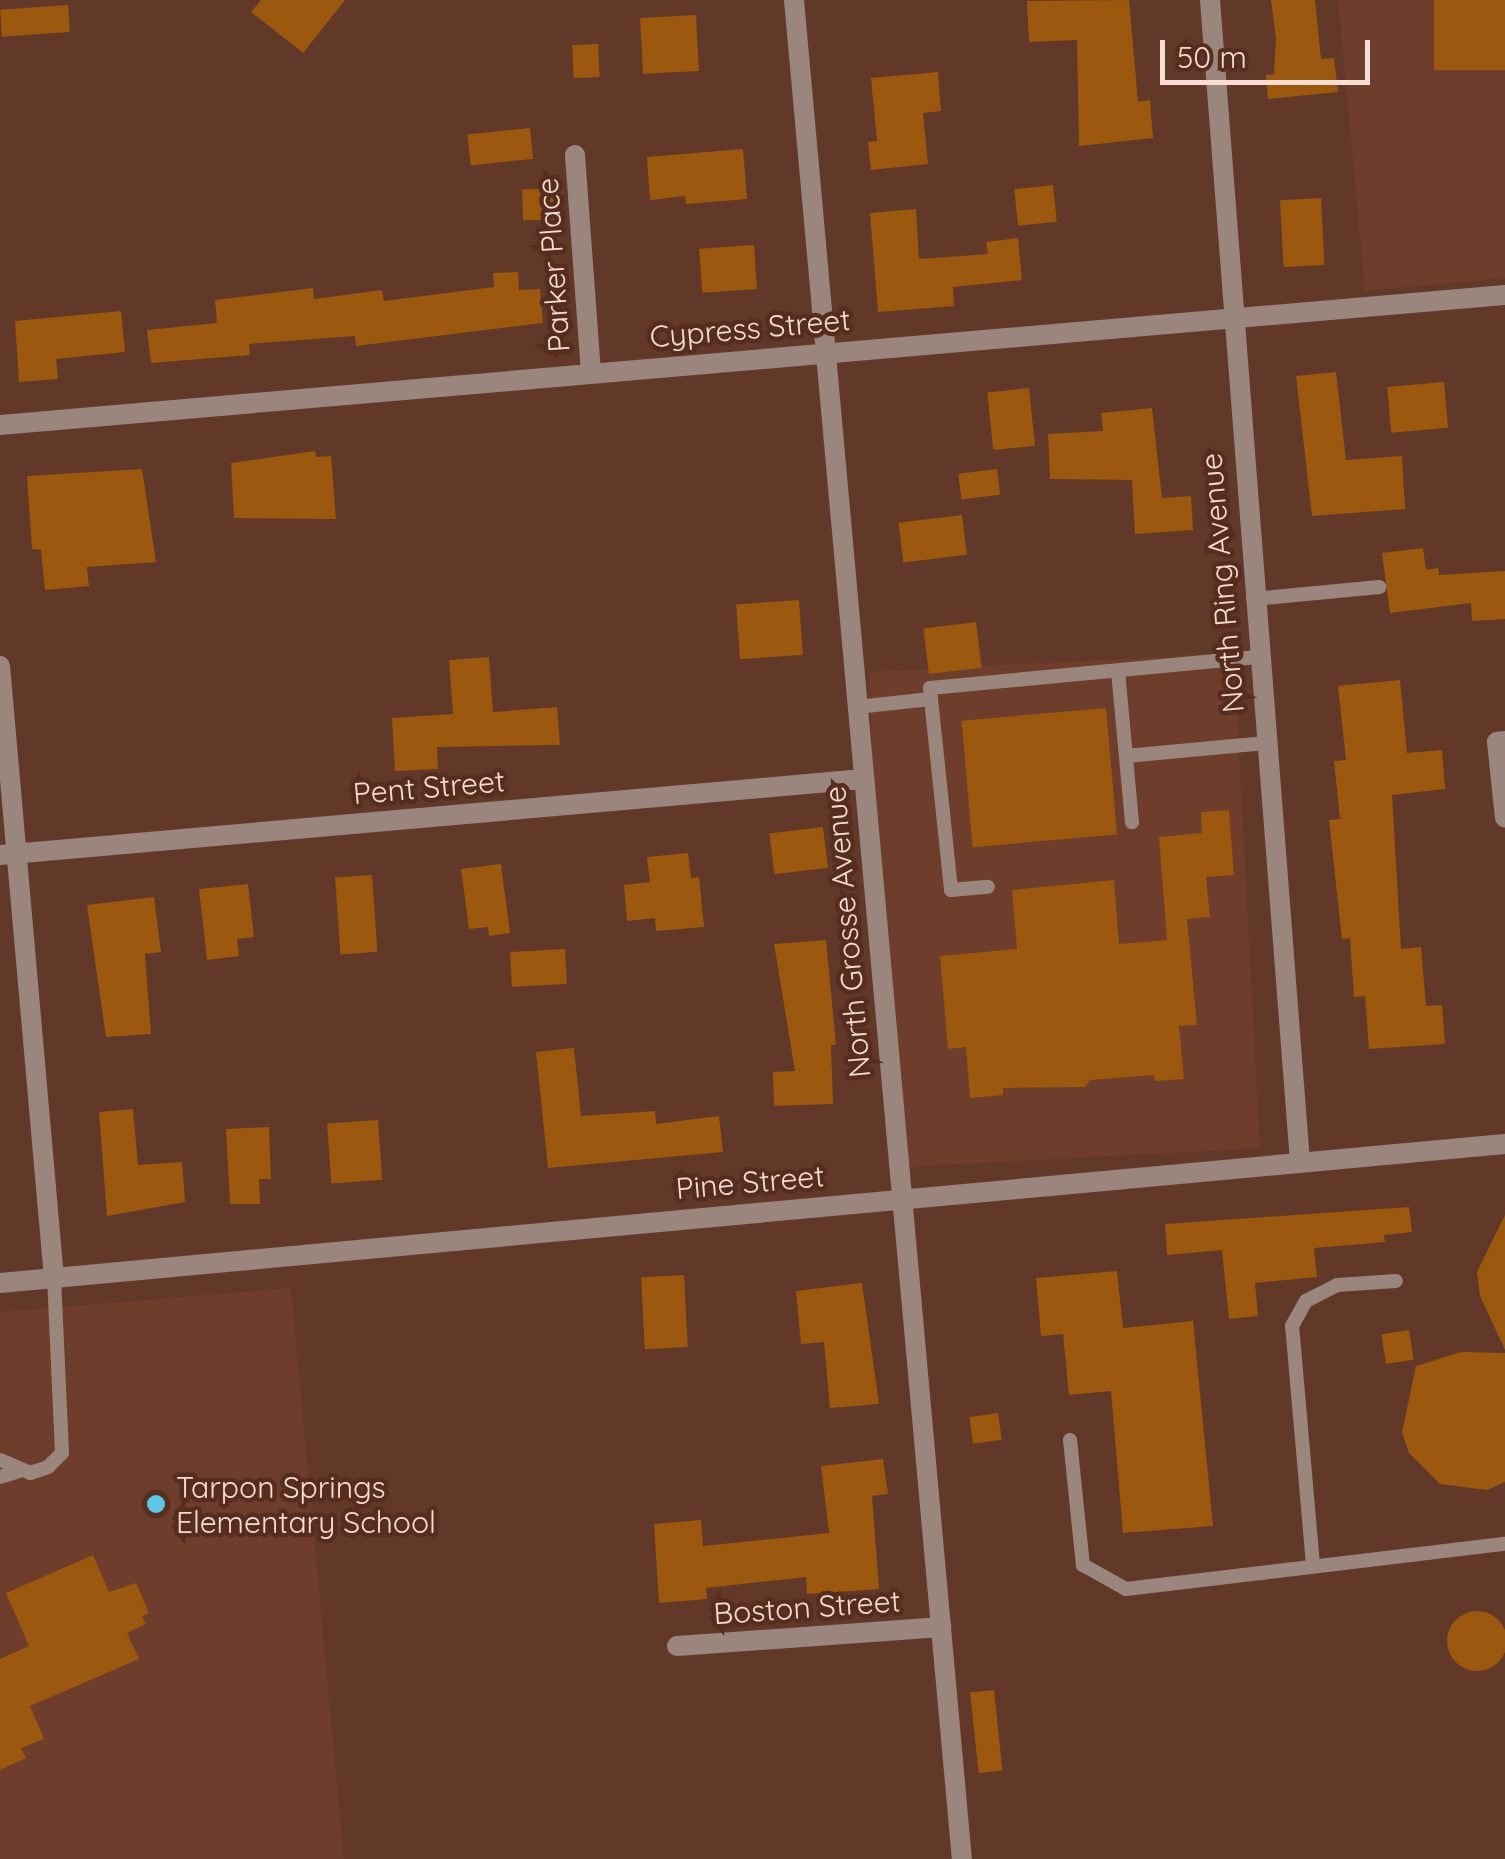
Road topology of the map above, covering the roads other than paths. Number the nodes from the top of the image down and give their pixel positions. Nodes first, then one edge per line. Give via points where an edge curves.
1 (794, 0) edge
2 (1210, 0) edge
3 (575, 155) dead end
4 (1505, 294) edge
5 (1230, 319) junction
6 (826, 352) junction
7 (591, 371) junction
8 (0, 425) edge
9 (1378, 587) dead end
10 (1253, 599) junction
11 (1258, 657) junction
12 (0, 666) edge
13 (1118, 670) junction
14 (931, 699) junction
15 (857, 706) junction
16 (1505, 742) edge
17 (1265, 743) junction
18 (1126, 756) junction
19 (864, 779) junction
20 (1505, 818) edge
21 (1132, 822) dead end
22 (8, 854) edge
23 (988, 887) dead end
24 (1505, 1144) edge
25 (1300, 1161) junction
26 (901, 1198) junction
27 (54, 1278) junction
28 (1396, 1281) dead end
29 (0, 1283) edge
30 (1070, 1440) dead end
31 (0, 1460) edge
32 (20, 1470) junction
33 (0, 1477) edge
34 (1505, 1544) edge
35 (1314, 1564) junction
36 (941, 1627) junction
37 (678, 1646) dead end
38 (962, 1859) edge

1 - 6 street, North Grosse Avenue
2 - 5 street, North Ring Avenue
3 - 7 street, Parker Place
4 - 5 street, Cypress Street
5 - 6 street, Cypress Street
5 - 10 street, North Ring Avenue
6 - 7 street, Cypress Street
6 - 15 street, North Grosse Avenue
7 - 8 street, Cypress Street
9 - 10 lane
10 - 11 street, North Ring Avenue
11 - 13 lane
11 - 17 street, North Ring Avenue
12 - 22 street
13 - 14 lane via 930,688
13 - 18 lane
14 - 15 lane
14 - 23 lane via 951,890
15 - 19 street, North Grosse Avenue
16 - 20 street via 1498,742
17 - 18 lane
17 - 25 street, North Ring Avenue
18 - 21 lane
19 - 22 street, Pent Street
19 - 26 street, North Grosse Avenue
22 - 27 street
24 - 25 street, Pine Street
25 - 26 street, Pine Street
26 - 27 street, Pine Street
26 - 36 street, North Grosse Avenue
27 - 29 street, Pine Street
27 - 32 lane via 65,1440 57,1462 41,1471
28 - 35 lane via 1337,1286 1306,1301 1292,1326
30 - 35 lane via 1083,1565 1101,1580 1126,1589
31 - 32 lane
32 - 33 lane
34 - 35 lane
36 - 37 street, Boston Street
36 - 38 street, North Grosse Avenue

